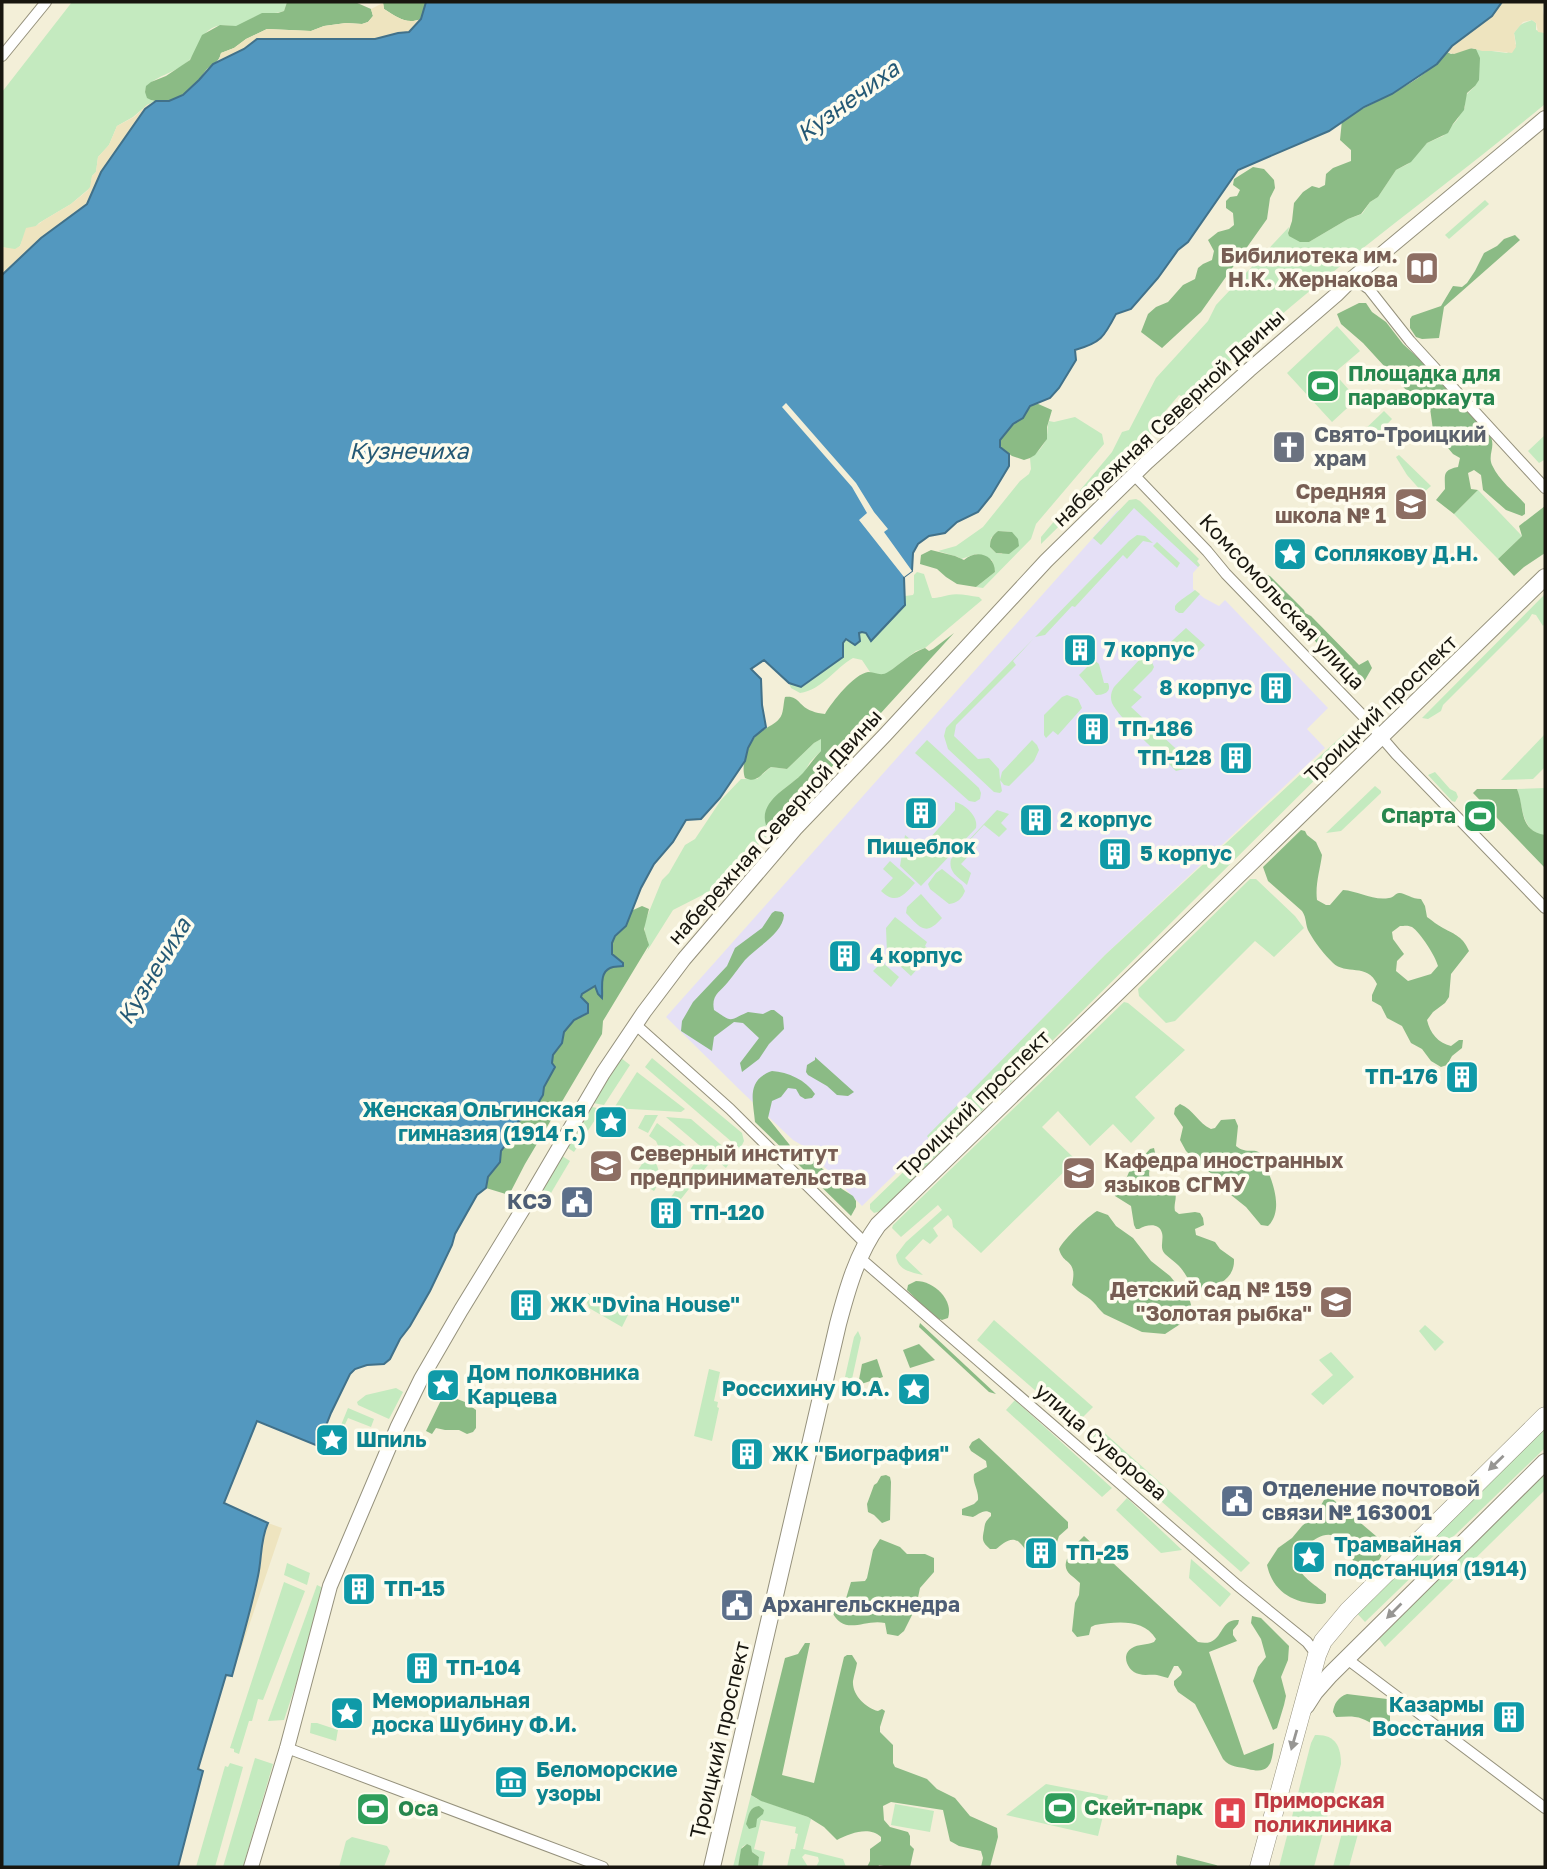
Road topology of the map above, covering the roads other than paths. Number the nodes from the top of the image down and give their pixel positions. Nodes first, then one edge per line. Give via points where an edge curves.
1 (46, 2) edge
2 (2, 56) edge
3 (1545, 118) edge
4 (1353, 278) junction
5 (1135, 476) junction
6 (1545, 488) edge
7 (1545, 577) edge
8 (1382, 738) junction
9 (1545, 908) edge
10 (636, 1025) junction
11 (863, 1251) junction
12 (1545, 1416) edge
13 (1545, 1462) edge
14 (1317, 1655) junction
15 (1347, 1659) junction
16 (1303, 1711) junction
17 (287, 1748) junction
18 (1545, 1808) edge
19 (251, 1867) edge
20 (603, 1867) edge
21 (712, 1867) edge
22 (1259, 1867) edge

1 - 2 street
3 - 4 street, набережная Северной Двины
4 - 5 street, набережная Северной Двины
4 - 6 street via 1369,289 1410,341
5 - 8 street, Комсомольская улица
5 - 10 street, набережная Северной Двины via 1046,561 795,829 684,959
7 - 8 main road, Троицкий проспект
8 - 9 street, Комсомольская улица
8 - 11 main road, Троицкий проспект via 878,1225
10 - 11 street, улица Суворова via 730,1109
10 - 17 street, набережная Северной Двины via 461,1310 398,1426 330,1586
11 - 14 street, улица Суворова
11 - 21 main road, Троицкий проспект via 838,1324
12 -> 14 main road via 1348,1611
13 -> 15 main road
14 - 16 main road
15 - 16 main road
15 - 18 street
16 -> 22 main road
17 - 19 street, набережная Северной Двины
17 - 20 street

